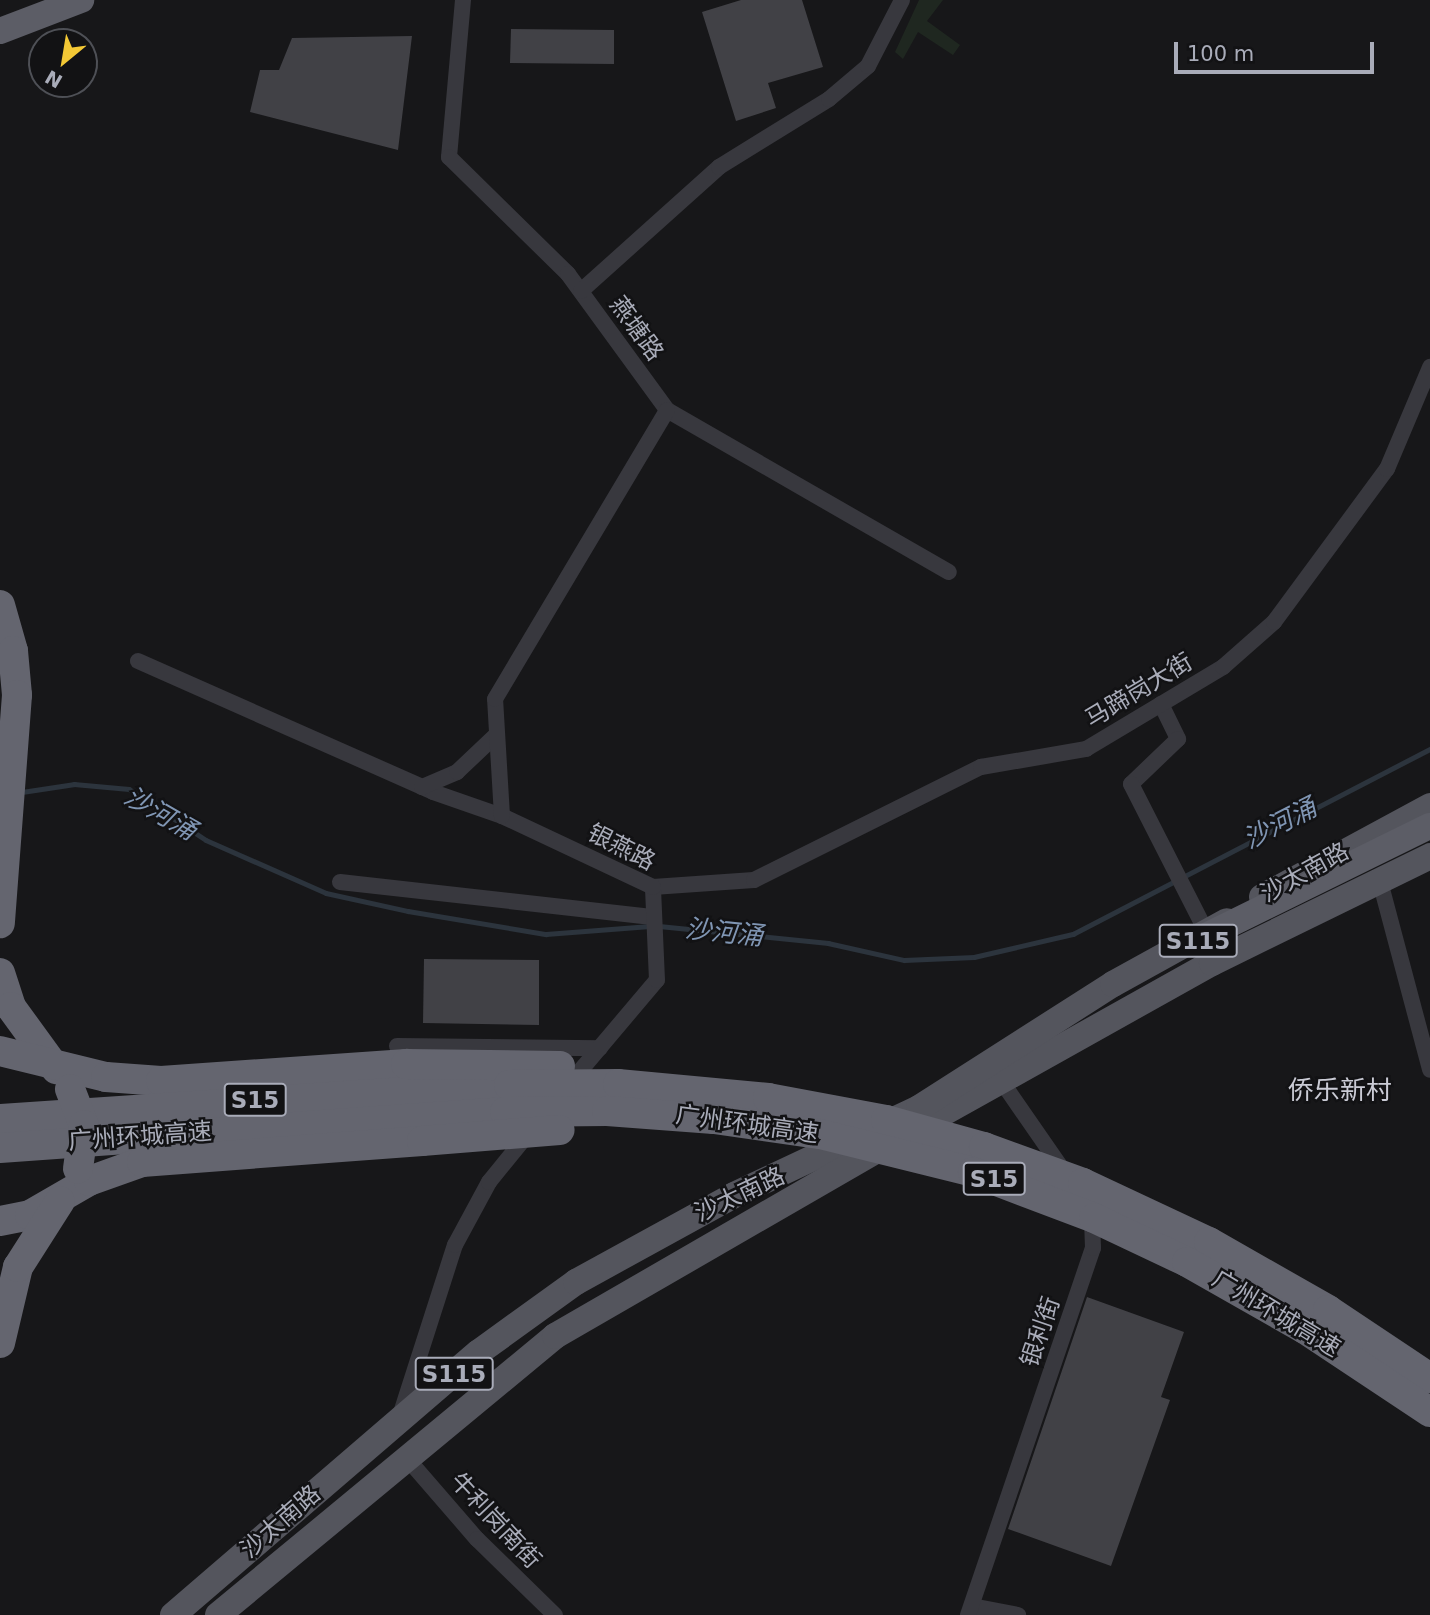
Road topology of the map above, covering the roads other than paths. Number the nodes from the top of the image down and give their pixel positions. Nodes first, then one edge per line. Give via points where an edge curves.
1 (81, 0) edge
2 (463, 0) edge
3 (902, 0) edge
4 (0, 31) edge
5 (581, 291) junction
6 (1430, 368) edge
7 (667, 410) junction
8 (949, 572) dead end
9 (0, 605) edge
10 (138, 661) dead end
11 (0, 662) edge
12 (1161, 704) junction
13 (495, 736) junction
14 (0, 739) edge
15 (422, 787) junction
16 (1430, 806) edge
17 (502, 816) junction
18 (1430, 826) edge
19 (1430, 856) edge
20 (340, 882) dead end
21 (653, 887) junction
22 (1382, 889) dead end
23 (654, 917) junction
24 (0, 923) edge
25 (1208, 935) junction
26 (0, 973) edge
27 (11, 1007) junction
28 (397, 1046) dead end
29 (600, 1048) junction
30 (0, 1051) edge
31 (42, 1060) junction
32 (1430, 1070) edge
33 (106, 1077) junction
34 (1002, 1082) junction
35 (507, 1098) junction
36 (838, 1110) junction
37 (0, 1119) edge
38 (881, 1147) junction
39 (0, 1148) edge
40 (82, 1178) junction
41 (49, 1207) junction
42 (0, 1220) edge
43 (24, 1253) junction
44 (0, 1343) edge
45 (1430, 1378) edge
46 (1430, 1412) edge
47 (398, 1422) junction
48 (404, 1456) junction
49 (970, 1610) edge
50 (173, 1615) edge
51 (218, 1615) edge
52 (555, 1615) edge
53 (1018, 1615) edge

1 - 4 highway
2 - 5 street, 燕塘路 via 449,157
3 - 5 street via 868,66 828,99 719,167
5 - 7 street, 燕塘路
6 - 12 street, 马蹄岗大街 via 1387,469 1274,622 1223,667
7 - 8 street, 燕塘路
7 - 13 street via 495,699
9 - 24 highway via 13,650 17,702
10 - 15 street, 银燕路
11 - 14 highway
12 - 21 street, 马蹄岗大街 via 1086,749 981,767 754,880
12 - 25 street via 1178,739 1131,784
13 - 15 street via 457,772
13 - 17 street
15 - 17 street, 银燕路
16 - 25 main road, 沙太南路 / S115 via 1292,879
17 - 21 street, 银燕路
18 - 25 highway
19 - 34 main road, 沙太南路 / S115 via 1212,963
20 - 23 street
21 - 23 street, 银燕路
22 - 32 street
23 - 29 street, 银燕路 via 657,980
25 - 47 main road, 沙太南路 / S115 via 1113,985 967,1078 901,1098 800,1153 767,1181 576,1282 500,1335
26 - 27 highway
27 - 31 highway
27 - 33 highway via 57,1052
28 - 29 street
29 - 47 street, 银燕路 via 509,1155 471,1210 455,1245
30 - 31 highway
31 - 33 highway
31 - 40 highway, bridge via 70,1089 85,1133
33 - 36 highway, bridge via 161,1081 488,1062 651,1076
34 - 48 main road, 沙太南路 / S115 via 956,1127 850,1180 792,1197 593,1310
34 - 49 street, 银利街 via 1090,1211 1096,1240
35 - 36 highway, 广州环城高速 / S15, bridge via 640,1086
35 - 37 highway, 广州环城高速 / S15
35 - 38 highway, 广州环城高速 / S15, bridge via 678,1115
35 - 39 highway, 广州环城高速 / S15
36 - 45 highway, 广州环城高速 / S15, bridge via 984,1147 1125,1201 1289,1286
38 - 40 highway, bridge via 796,1135 576,1129 184,1158 125,1166
38 - 46 highway, 广州环城高速 / S15, bridge via 1006,1184 1156,1246 1304,1329
40 - 41 highway
40 - 43 highway
41 - 42 highway
41 - 43 highway
43 - 44 highway
47 - 50 main road, 沙太南路 / S115
48 - 51 main road, 沙太南路
48 - 52 street, 牛利岗南街 via 477,1539
49 - 53 street

